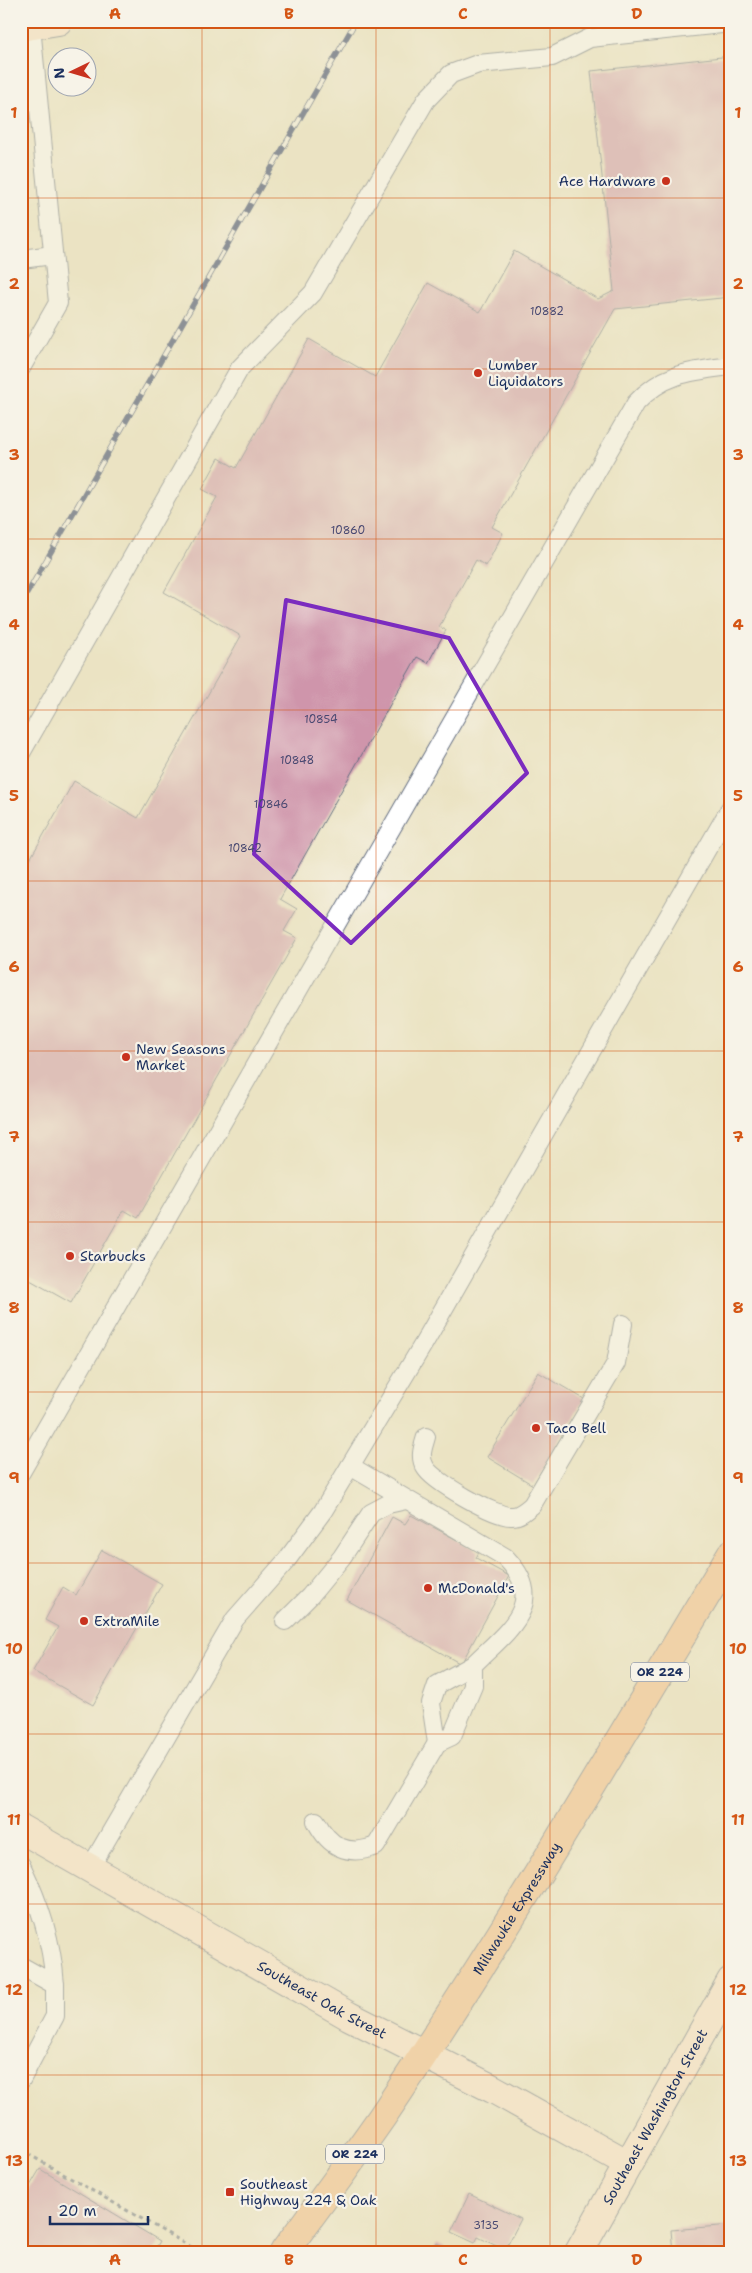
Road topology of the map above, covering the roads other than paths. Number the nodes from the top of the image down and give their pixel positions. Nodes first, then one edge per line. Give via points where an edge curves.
1 (58, 21) edge
2 (731, 23) edge
3 (26, 26) edge
4 (53, 255) junction
5 (21, 259) edge
6 (731, 366) edge
7 (21, 368) edge
8 (21, 753) edge
9 (731, 807) edge
10 (623, 1324) dead end
11 (426, 1437) dead end
12 (350, 1466) junction
13 (21, 1472) edge
14 (406, 1500) junction
15 (731, 1554) edge
16 (285, 1621) dead end
17 (473, 1664) junction
18 (437, 1743) junction
19 (316, 1821) dead end
20 (21, 1829) edge
21 (21, 1865) edge
22 (90, 1868) junction
23 (21, 1966) edge
24 (731, 1982) edge
25 (55, 1985) junction
26 (423, 2053) junction
27 (21, 2080) edge
28 (628, 2164) junction
29 (284, 2252) edge
30 (579, 2252) edge

1 - 3 street
2 - 8 lane via 590,38 552,57 478,64 451,74 426,100 313,293 240,368
3 - 4 lane
4 - 5 lane
4 - 7 lane via 58,303
6 - 13 lane via 675,376 650,387 636,403
9 - 12 lane
10 - 11 lane via 616,1363 532,1505 523,1513 499,1515 433,1478 424,1467 421,1452
12 - 14 lane
12 - 22 lane via 309,1532 235,1619
14 - 16 lane via 388,1504 371,1514 342,1557
14 - 17 lane via 505,1557 524,1584 525,1607 508,1630
15 - 26 highway, Milwaukie Expressway / OR 224 via 589,1790
17 - 18 lane via 473,1686 452,1736
17 - 18 lane via 437,1685 431,1703
18 - 19 lane via 376,1846 364,1851 339,1848 323,1834
20 - 22 street, Southeast Oak Street
21 - 25 lane via 39,1903 49,1935
22 - 26 street, Southeast Oak Street via 349,2016
23 - 25 lane
24 - 28 street, Southeast Washington Street
25 - 27 lane via 55,2016
26 - 28 street, Southeast Oak Street
26 - 29 highway, Milwaukie Expressway / OR 224
28 - 30 street, Southeast Washington Street

